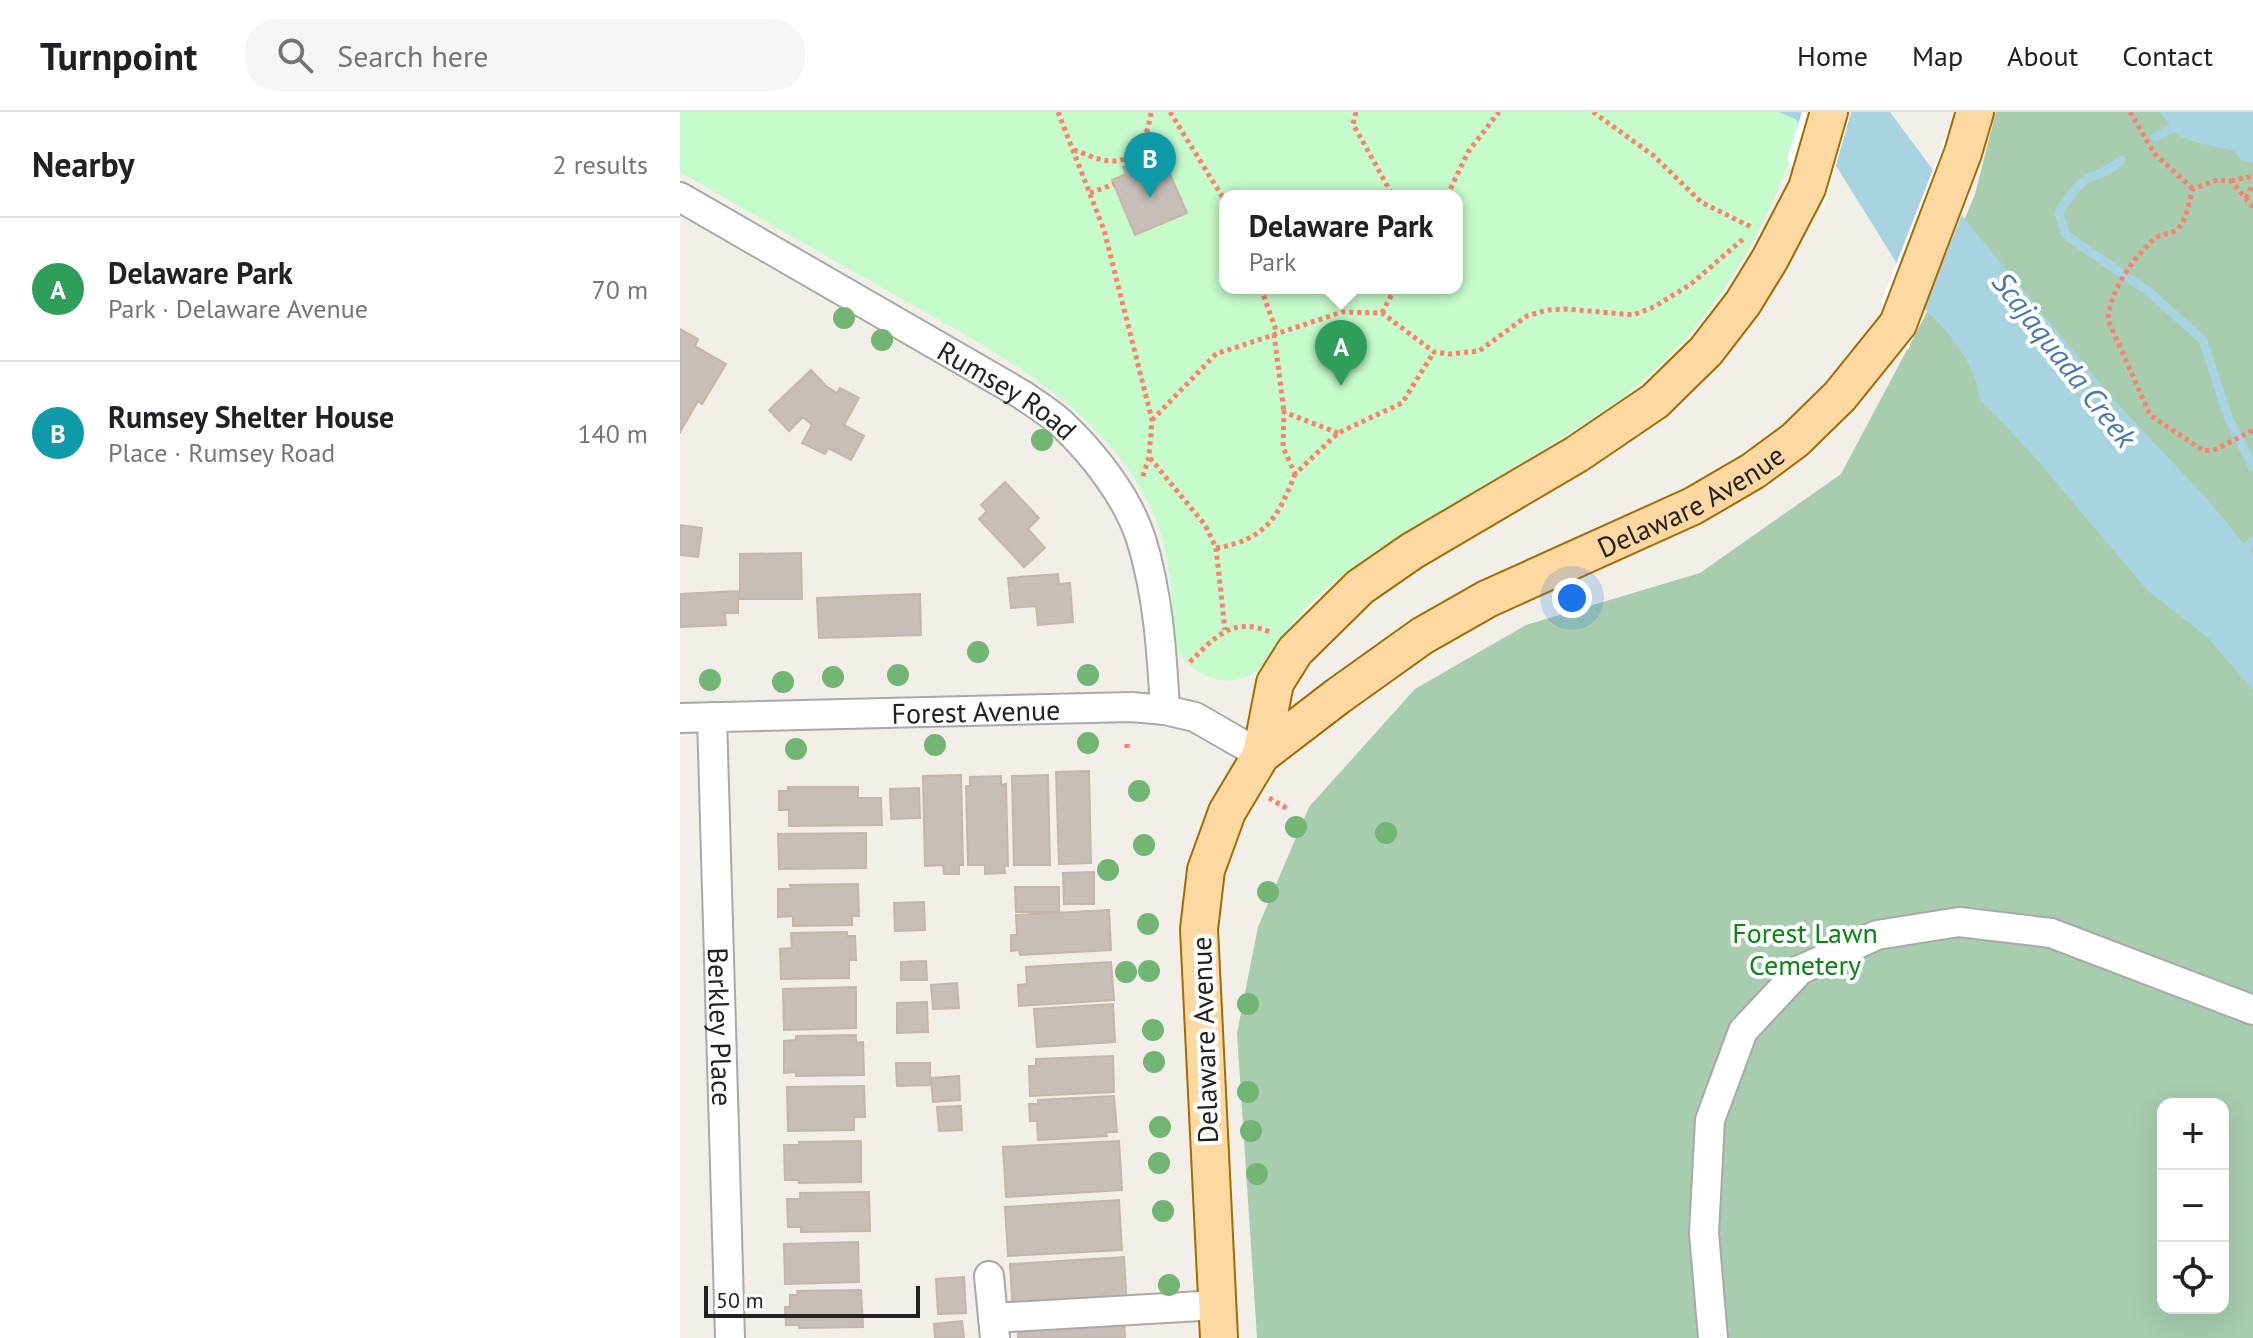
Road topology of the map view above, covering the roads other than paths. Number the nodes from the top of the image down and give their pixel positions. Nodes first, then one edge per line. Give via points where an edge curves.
1 (1829, 112) edge
2 (1975, 112) edge
3 (680, 197) edge
4 (1165, 710) junction
5 (712, 717) junction
6 (680, 718) edge
7 (1261, 755) junction
8 (2253, 1010) edge
9 (989, 1276) dead end
10 (1218, 1322) edge
11 (994, 1328) edge
12 (730, 1338) edge
13 (1713, 1338) edge

1 - 7 main road, Delaware Avenue via 1807,188 1743,303 1706,351 1655,401 1577,454 1412,551 1329,615 1295,651 1275,683
2 - 7 main road, Delaware Avenue via 1898,324 1840,396 1795,440 1693,506 1487,599 1422,636
3 - 4 street, Rumsey Road via 1021,394 1059,421 1088,451 1140,537 1159,631
4 - 5 street, Forest Avenue via 1119,706
4 - 7 street, Forest Avenue via 1195,717
5 - 6 street, Forest Avenue
5 - 12 street, Berkley Place
7 - 10 main road, Delaware Avenue via 1227,812 1206,870 1199,929
8 - 13 street via 2051,933 1959,922 1877,935 1800,970 1743,1031 1710,1120 1704,1233
9 - 11 street
10 - 11 street

